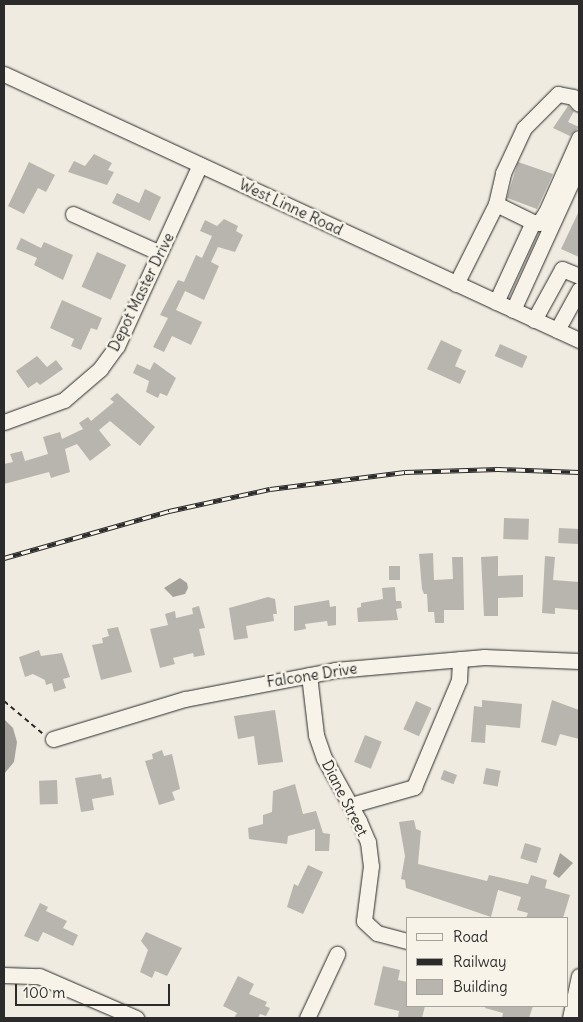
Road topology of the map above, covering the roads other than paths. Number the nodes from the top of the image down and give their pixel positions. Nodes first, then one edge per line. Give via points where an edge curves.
1 (4, 74) edge
2 (579, 104) edge
3 (579, 138) edge
4 (200, 165) junction
5 (579, 165) edge
6 (496, 204) junction
7 (73, 214) dead end
8 (532, 222) junction
9 (160, 253) junction
10 (579, 276) edge
11 (456, 284) junction
12 (579, 290) edge
13 (496, 302) junction
14 (513, 310) junction
15 (534, 320) junction
16 (557, 330) junction
17 (579, 340) edge
18 (4, 422) edge
19 (460, 659) junction
20 (579, 661) edge
21 (309, 674) junction
22 (53, 739) road end
23 (350, 805) junction
24 (406, 942) edge
25 (337, 954) dead end
26 (4, 975) edge
27 (579, 976) edge
28 (136, 1018) edge
29 (307, 1018) edge
30 (570, 1018) edge

1 - 4 street, West Linne Road
2 - 6 street via 573,97 558,94 524,128 503,173
3 - 8 street via 546,212 539,223
4 - 9 street, Depot Master Drive
4 - 11 street, West Linne Road
5 - 14 street
6 - 8 street
6 - 11 street
7 - 9 street
8 - 13 street
9 - 18 street, Depot Master Drive via 117,346 100,369 64,400
10 - 15 street via 562,269
11 - 13 street, West Linne Road
12 - 16 street
13 - 14 street, West Linne Road
14 - 15 street, West Linne Road
15 - 16 street, West Linne Road
16 - 17 street, West Linne Road
19 - 20 street, Falcone Drive
19 - 21 street, Falcone Drive
19 - 23 street via 459,680 414,787
21 - 22 street, Falcone Drive via 185,700
21 - 23 street, Diane Street via 316,735 324,758
23 - 24 street, Diane Street via 368,842 371,866 364,921 377,933
25 - 29 street
26 - 28 street via 39,976
27 - 30 street

